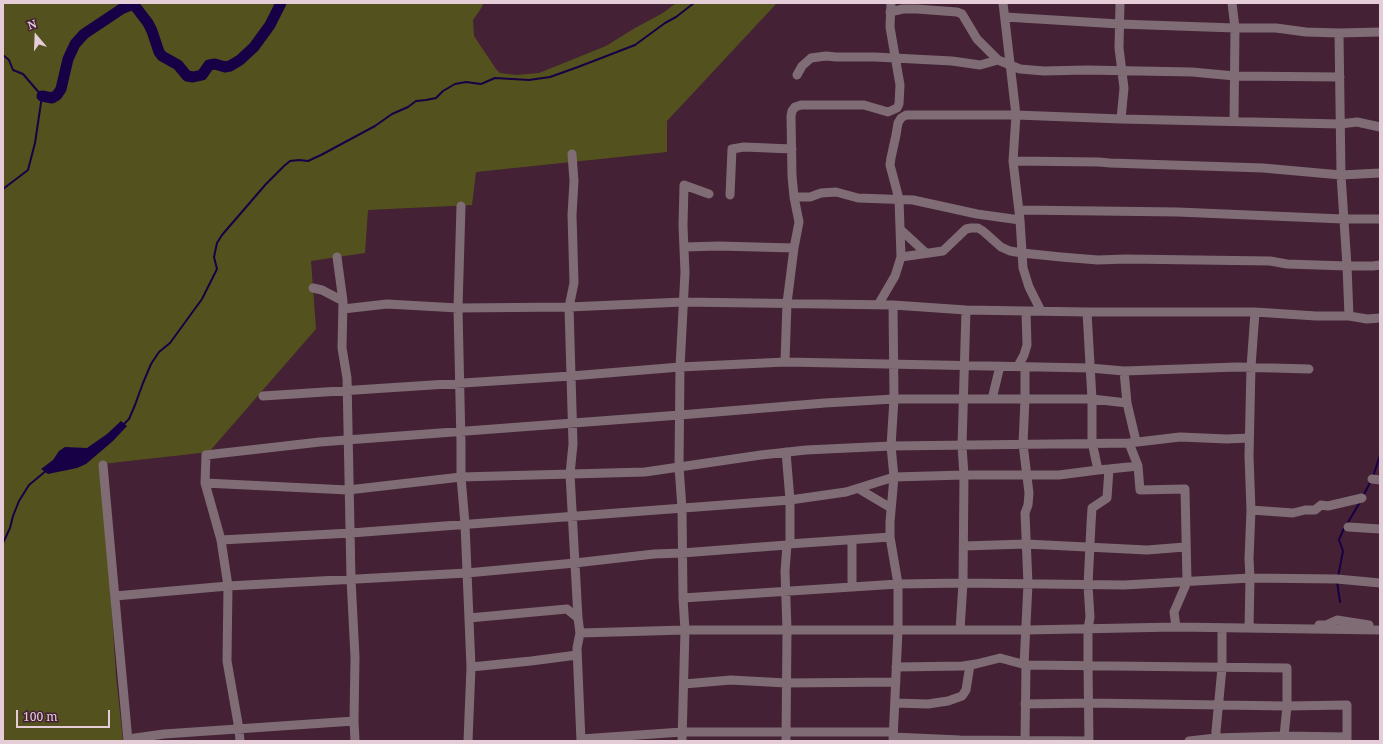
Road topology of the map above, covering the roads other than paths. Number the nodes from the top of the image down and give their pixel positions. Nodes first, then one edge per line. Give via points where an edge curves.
1 (1003, 3) edge
2 (1120, 3) edge
3 (1232, 3) edge
4 (890, 8) edge
5 (1005, 17) junction
6 (1119, 24) junction
7 (1236, 28) junction
8 (1380, 32) edge
9 (1338, 33) junction
10 (896, 58) junction
11 (998, 60) junction
12 (1010, 65) junction
13 (1122, 70) junction
14 (797, 75) dead end
15 (1235, 76) junction
16 (1340, 77) junction
17 (895, 109) junction
18 (914, 114) junction
19 (1016, 115) junction
20 (1121, 119) junction
21 (1234, 121) junction
22 (898, 123) junction
23 (1340, 124) junction
24 (1380, 127) edge
25 (792, 149) junction
26 (572, 154) dead end
27 (1013, 161) junction
28 (1380, 173) edge
29 (1341, 175) junction
30 (710, 194) dead end
31 (730, 195) dead end
32 (794, 197) junction
33 (899, 199) junction
34 (461, 206) dead end
35 (1019, 210) junction
36 (1343, 219) junction
37 (1380, 219) edge
38 (1020, 220) junction
39 (900, 230) junction
40 (685, 247) junction
41 (794, 248) junction
42 (926, 253) junction
43 (1022, 253) junction
44 (337, 257) dead end
45 (901, 257) junction
46 (1380, 265) edge
47 (1347, 266) junction
48 (313, 288) dead end
49 (683, 302) junction
50 (788, 303) junction
51 (343, 305) junction
52 (878, 305) junction
53 (893, 305) junction
54 (569, 307) junction
55 (458, 308) junction
56 (966, 310) junction
57 (1026, 311) junction
58 (1041, 311) junction
59 (1086, 312) junction
60 (1255, 312) junction
61 (1349, 316) junction
62 (1380, 318) edge
63 (785, 362) junction
64 (893, 363) junction
65 (964, 365) junction
66 (1000, 366) junction
67 (1021, 366) junction
68 (680, 367) junction
69 (1251, 367) junction
70 (1090, 368) junction
71 (1308, 369) dead end
72 (1124, 371) junction
73 (571, 376) junction
74 (460, 383) junction
75 (347, 390) junction
76 (264, 396) dead end
77 (894, 399) junction
78 (964, 399) junction
79 (992, 399) junction
80 (1025, 399) junction
81 (1092, 399) junction
82 (1127, 403) junction
83 (680, 415) junction
84 (572, 423) junction
85 (461, 432) junction
86 (1249, 438) junction
87 (349, 440) junction
88 (1092, 442) junction
89 (1129, 443) junction
90 (1023, 444) junction
91 (891, 446) junction
92 (962, 446) junction
93 (786, 452) junction
94 (103, 465) dead end
95 (1138, 466) junction
96 (679, 467) junction
97 (1109, 469) junction
98 (1098, 470) junction
99 (570, 474) junction
100 (964, 475) junction
101 (1027, 475) junction
102 (461, 477) junction
103 (894, 477) junction
104 (204, 483) junction
105 (859, 489) junction
106 (348, 490) junction
107 (1362, 498) dead end
108 (790, 500) junction
109 (682, 508) junction
110 (892, 508) junction
111 (1251, 510) junction
112 (572, 516) junction
113 (465, 524) junction
114 (1348, 527) dead end
115 (1380, 529) edge
116 (351, 533) junction
117 (890, 537) junction
118 (221, 540) junction
119 (852, 540) junction
120 (788, 544) junction
121 (1026, 544) junction
122 (964, 546) junction
123 (1089, 547) junction
124 (1185, 547) junction
125 (682, 553) junction
126 (575, 564) junction
127 (467, 573) junction
128 (1250, 578) junction
129 (351, 579) junction
130 (1187, 582) junction
131 (963, 583) junction
132 (1380, 583) edge
133 (898, 584) junction
134 (1028, 584) junction
135 (1088, 585) junction
136 (228, 586) junction
137 (852, 586) junction
138 (785, 592) junction
139 (115, 596) junction
140 (683, 598) junction
141 (469, 618) junction
142 (578, 618) junction
143 (1380, 626) edge
144 (1176, 627) junction
145 (1222, 628) junction
146 (1249, 628) junction
147 (1088, 629) junction
148 (685, 630) junction
149 (787, 630) junction
150 (898, 630) junction
151 (960, 630) junction
152 (1026, 630) junction
153 (1380, 630) edge
154 (580, 633) junction
155 (578, 655) junction
156 (970, 665) junction
157 (1025, 665) junction
158 (1088, 666) junction
159 (471, 667) junction
160 (896, 667) junction
161 (1222, 668) junction
162 (896, 682) junction
163 (786, 683) junction
164 (684, 684) junction
165 (895, 703) junction
166 (1089, 703) junction
167 (1025, 704) junction
168 (1220, 704) junction
169 (1287, 706) junction
170 (354, 721) junction
171 (239, 728) junction
172 (682, 736) edge
173 (786, 736) edge
174 (893, 737) edge
175 (1285, 738) edge
176 (1347, 739) edge
177 (128, 740) edge
178 (581, 740) edge
179 (1025, 740) edge
180 (1216, 740) edge
181 (240, 741) edge
182 (356, 741) edge
183 (468, 741) edge
184 (960, 741) edge
185 (1089, 741) edge
186 (1189, 741) edge

1 - 5 street
2 - 6 street
3 - 7 street
4 - 10 street via 890,27
4 - 11 street via 962,14 977,39
5 - 6 street
5 - 12 street
6 - 7 street
6 - 13 street via 1119,59
7 - 9 street
7 - 15 street
8 - 9 street
9 - 16 street
10 - 11 street via 980,65
10 - 14 street via 812,58 802,66
10 - 17 street via 900,85 899,104
11 - 12 street
12 - 13 street via 1044,71
12 - 19 street
13 - 15 street
13 - 20 street via 1124,88
15 - 16 street
15 - 21 street
16 - 23 street
17 - 18 street
17 - 22 street
17 - 25 street via 888,112 864,105 795,107 791,116
18 - 19 street
18 - 22 street via 906,115
19 - 20 street
19 - 27 street
20 - 21 street
21 - 23 street
22 - 33 street via 890,165
23 - 24 street via 1357,122
23 - 29 street
25 - 31 street via 732,149
25 - 32 street
26 - 54 street via 574,283
27 - 29 street via 1263,168
27 - 35 street
28 - 29 street
29 - 36 street
30 - 40 street via 684,185
32 - 33 street via 836,192 858,198
32 - 41 street via 799,222
33 - 38 street
33 - 39 street
34 - 55 street
35 - 36 street via 1178,212
35 - 38 street
36 - 37 street
36 - 47 street
38 - 43 street
39 - 42 street
39 - 45 street
40 - 41 street
40 - 49 street
41 - 50 street
42 - 43 street via 943,251 966,229 971,228 983,231 1001,247
42 - 45 street
43 - 47 street via 1098,260 1270,261
43 - 58 street via 1026,279
44 - 51 street
45 - 52 street via 895,276
46 - 47 street
47 - 61 street
48 - 51 street via 322,290
49 - 50 street
49 - 54 street
49 - 68 street
50 - 52 street
50 - 63 street
51 - 55 street via 386,304
51 - 75 street via 342,348
52 - 53 street
53 - 56 street
53 - 64 street
54 - 55 street
54 - 73 street
55 - 74 street
56 - 57 street
56 - 65 street
57 - 58 street
57 - 67 street via 1027,345
58 - 59 street
59 - 60 street
59 - 70 street
60 - 61 street
60 - 69 street
61 - 62 street
63 - 64 street
63 - 68 street
64 - 65 street
64 - 77 street
65 - 66 street
65 - 78 street
66 - 67 street
66 - 79 street
67 - 70 street
67 - 80 street
68 - 73 street
68 - 83 street
69 - 71 street
69 - 72 street
69 - 86 street
70 - 72 street
70 - 81 street
72 - 82 street
73 - 74 street
73 - 84 street
74 - 75 street
74 - 85 street
75 - 76 street
75 - 87 street
77 - 78 street
77 - 83 street
77 - 91 street
78 - 79 street
78 - 92 street
79 - 80 street
80 - 81 street
80 - 90 street
81 - 82 street
81 - 88 street
82 - 89 street via 1135,437 1135,441
83 - 84 street
83 - 96 street
84 - 85 street
84 - 99 street
85 - 87 street
85 - 102 street
86 - 89 street via 1180,437
86 - 111 street
87 - 104 street via 206,455
87 - 106 street
88 - 89 street
88 - 90 street
88 - 98 street
89 - 95 street
90 - 92 street
90 - 101 street
91 - 92 street
91 - 93 street
91 - 103 street
92 - 100 street
93 - 96 street
93 - 108 street
94 - 139 street
95 - 97 street
95 - 124 street via 1140,490 1185,489
96 - 99 street via 646,472
96 - 109 street
97 - 98 street
97 - 123 street via 1107,498 1092,508
98 - 101 street via 1059,475
99 - 102 street
99 - 112 street
100 - 101 street
100 - 103 street
100 - 122 street
101 - 121 street via 1029,493 1025,513
102 - 106 street
102 - 113 street
103 - 105 street
103 - 110 street
104 - 106 street
104 - 118 street
105 - 108 street
105 - 110 street
106 - 116 street
107 - 111 street via 1293,513
108 - 109 street
108 - 120 street
109 - 112 street
109 - 125 street
110 - 117 street
111 - 128 street
112 - 113 street
112 - 126 street
113 - 116 street
113 - 127 street
114 - 115 street
116 - 118 street
116 - 129 street
117 - 119 street
117 - 133 street
118 - 136 street
119 - 120 street
119 - 137 street
120 - 125 street
120 - 138 street
121 - 122 street
121 - 123 street
121 - 134 street
122 - 131 street
123 - 124 street via 1147,550
123 - 135 street
124 - 130 street
125 - 126 street
125 - 140 street
126 - 127 street
126 - 142 street
127 - 129 street
127 - 141 street
128 - 130 street
128 - 132 street via 1337,579
128 - 146 street
129 - 136 street
129 - 170 street via 355,657
130 - 135 street
130 - 144 street via 1174,612
131 - 133 street
131 - 134 street
131 - 151 street
133 - 137 street
133 - 150 street
134 - 135 street
134 - 152 street
135 - 147 street
136 - 139 street
136 - 171 street via 227,661
137 - 138 street
138 - 140 street
138 - 149 street
139 - 177 street
140 - 148 street
141 - 142 street via 567,610
141 - 159 street
142 - 154 street
143 - 146 street via 1337,620 1326,625
144 - 145 street
144 - 147 street
145 - 146 street
145 - 161 street
146 - 153 street
147 - 152 street
147 - 158 street
148 - 149 street
148 - 154 street
148 - 164 street
149 - 150 street
149 - 163 street
150 - 151 street
150 - 160 street
151 - 152 street
152 - 157 street
154 - 155 street
155 - 159 street
155 - 178 street
156 - 157 street via 1000,658
156 - 160 street
156 - 165 street via 966,690 962,696 948,702
157 - 158 street
157 - 167 street
158 - 161 street
158 - 166 street
159 - 183 street
160 - 162 street
161 - 168 street
161 - 169 street via 1287,668
162 - 163 street
162 - 165 street
163 - 164 street via 731,680
163 - 173 street
164 - 172 street
165 - 174 street
166 - 167 street
166 - 168 street
166 - 185 street
167 - 179 street
168 - 169 street
168 - 180 street
169 - 175 street
169 - 176 street via 1347,705
170 - 171 street
170 - 182 street
171 - 177 street
171 - 181 street
172 - 173 street
172 - 178 street
173 - 174 street
174 - 184 street
175 - 176 street
175 - 180 street
179 - 184 street
179 - 185 street
180 - 186 street

